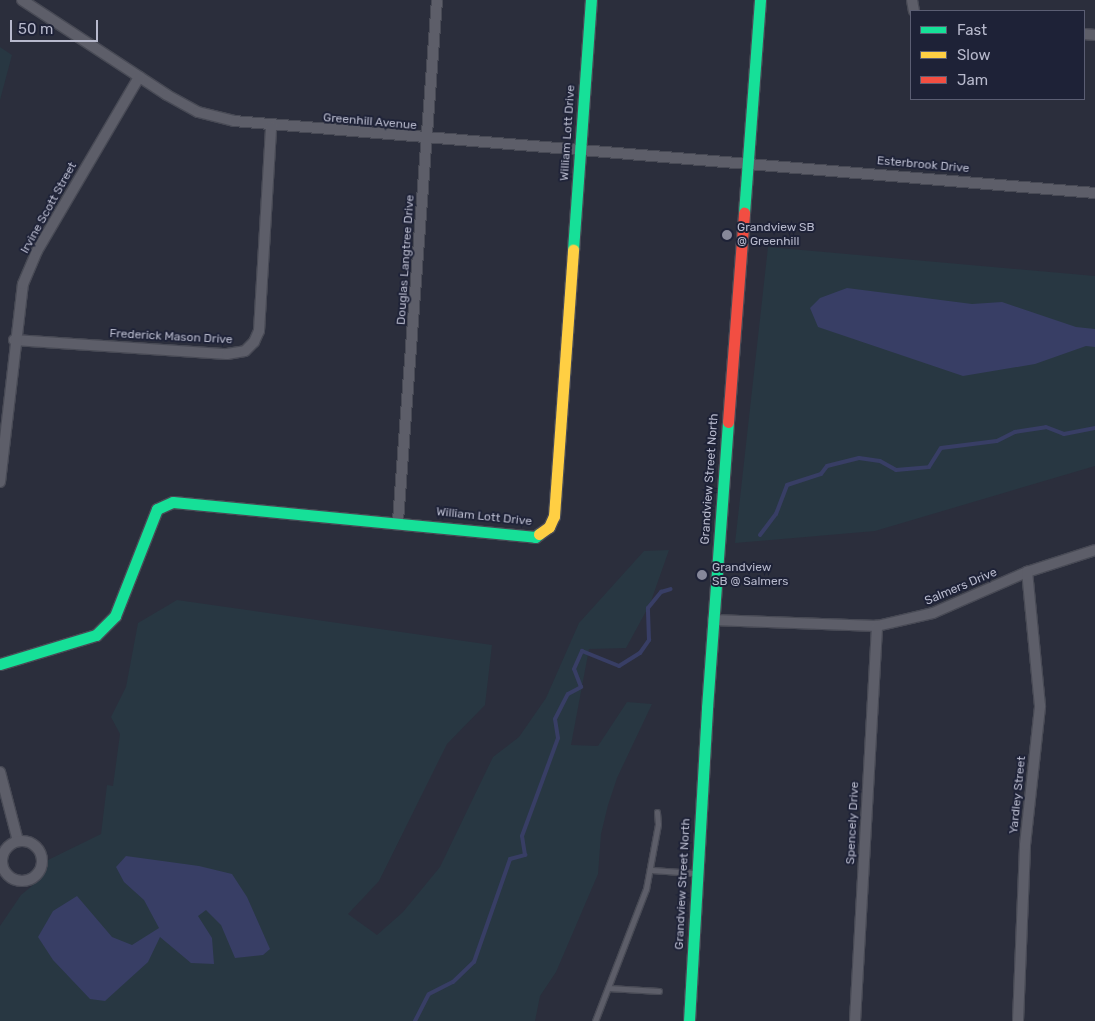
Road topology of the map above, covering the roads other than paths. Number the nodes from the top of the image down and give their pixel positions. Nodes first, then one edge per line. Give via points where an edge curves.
1 (22, 0) edge
2 (437, 0) edge
3 (591, 0) edge
4 (760, 0) edge
5 (139, 77) junction
6 (271, 126) junction
7 (427, 139) junction
8 (581, 150) junction
9 (749, 163) junction
10 (1095, 193) edge
11 (14, 340) junction
12 (0, 482) edge
13 (398, 521) junction
14 (1095, 550) edge
15 (1027, 572) junction
16 (713, 620) junction
17 (877, 626) junction
18 (0, 664) edge
19 (0, 772) edge
20 (657, 812) dead end
21 (18, 841) dead end
22 (651, 870) junction
23 (698, 873) junction
24 (608, 988) junction
25 (660, 991) dead end
26 (595, 1021) edge
27 (689, 1021) edge
28 (855, 1021) edge
29 (1018, 1021) edge

1 - 5 street, Greenhill Avenue
2 - 7 street, Douglas Langtree Drive
3 - 8 street, William Lott Drive
4 - 9 street, Grandview Street North
5 - 6 street, Greenhill Avenue via 198,112
5 - 11 street, Irvine Scott Street via 37,251 23,284
6 - 7 street, Greenhill Avenue
6 - 11 street, Frederick Mason Drive via 259,331 245,351 227,354
7 - 8 street, Greenhill Avenue
7 - 13 street, Douglas Langtree Drive
8 - 9 street, Greenhill Avenue
8 - 13 street, William Lott Drive via 554,516 549,527 535,537
9 - 10 street, Esterbrook Drive
9 - 16 street, Grandview Street North
11 - 12 street, Irvine Scott Street
13 - 18 street, William Lott Drive via 173,502 158,509 115,616 96,635
14 - 15 street, Salmers Drive
15 - 17 street, Salmers Drive via 934,613
15 - 29 street, Yardley Street via 1040,706 1025,845
16 - 17 street, Salmers Drive
16 - 23 street, Grandview Street North
17 - 28 street, Spencely Drive
19 - 21 street
20 - 22 lane
22 - 23 lane
22 - 24 lane
23 - 27 street, Grandview Street North
24 - 25 lane
24 - 26 lane

